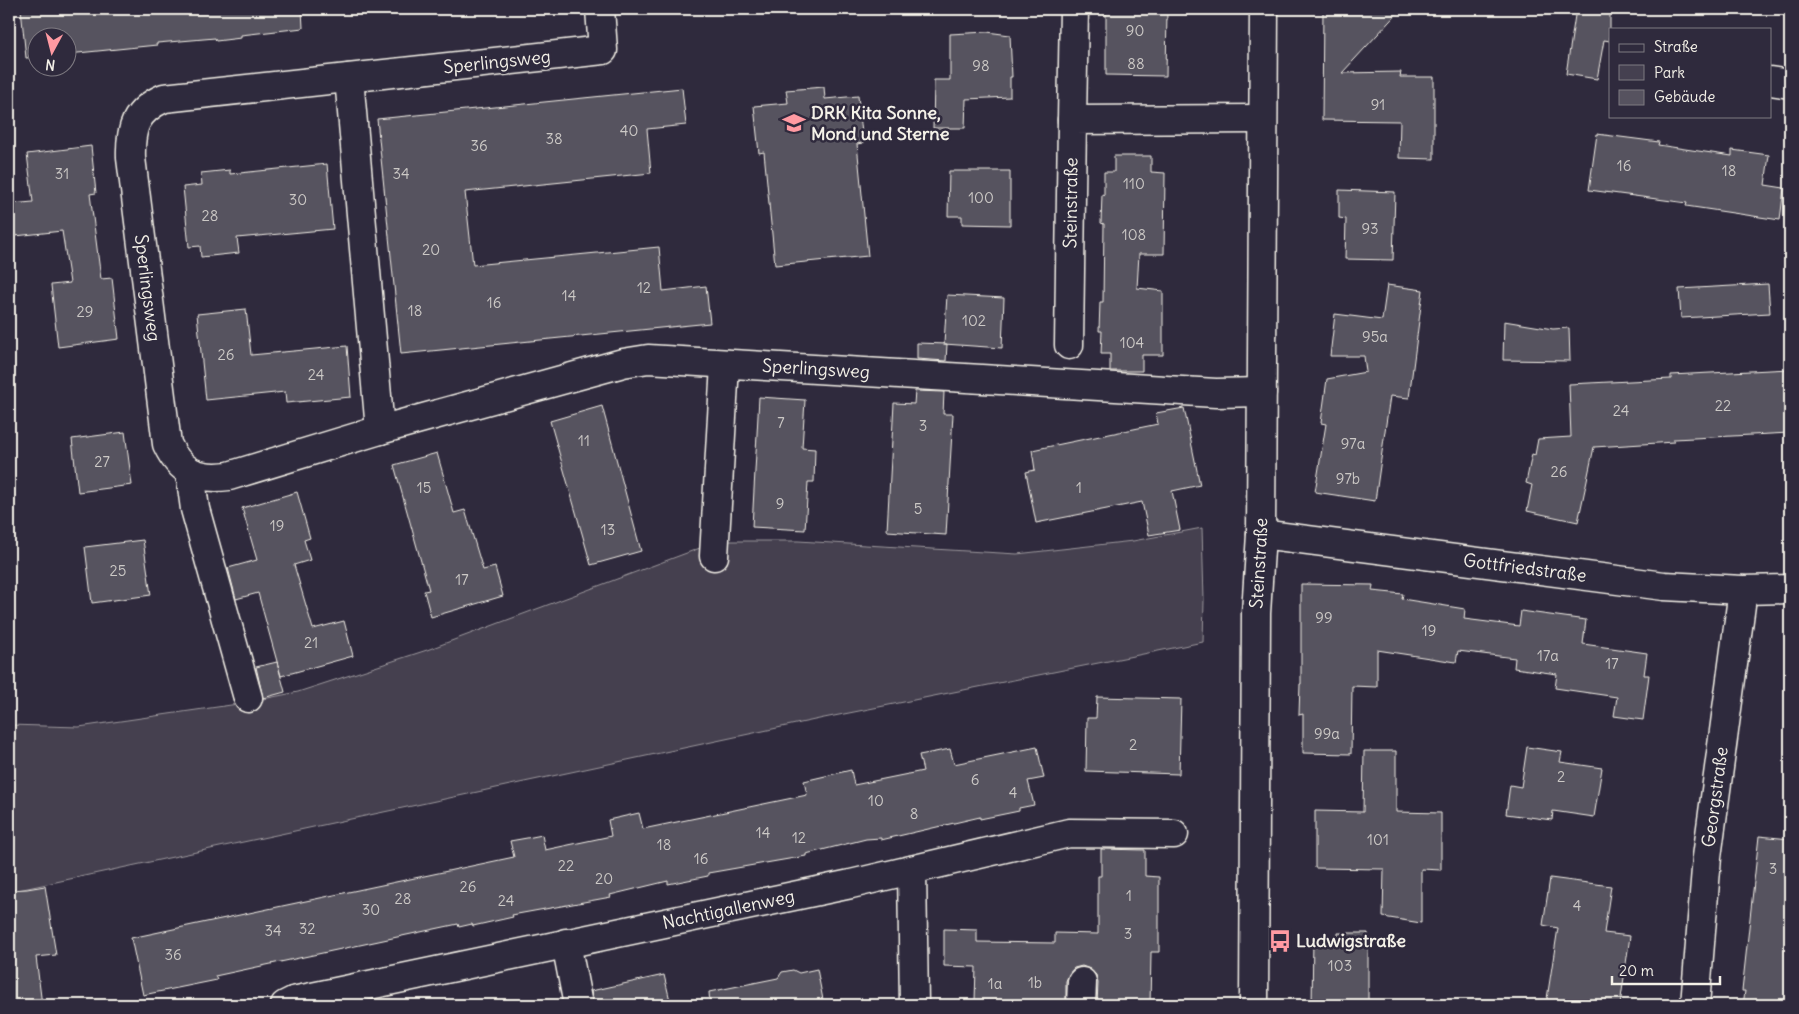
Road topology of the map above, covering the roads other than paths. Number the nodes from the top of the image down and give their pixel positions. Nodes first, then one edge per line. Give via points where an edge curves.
1 (600, 9) edge
2 (1074, 9) edge
3 (1264, 9) edge
4 (349, 78) junction
5 (1772, 81) edge
6 (1790, 84) edge
7 (1262, 119) junction
8 (1072, 120) junction
9 (1069, 345) dead end
10 (725, 365) junction
11 (1262, 392) junction
12 (380, 430) junction
13 (190, 472) junction
14 (1261, 534) junction
15 (714, 556) dead end
16 (1790, 589) edge
17 (1743, 590) junction
18 (248, 698) dead end
19 (1174, 834) dead end
20 (912, 870) junction
21 (566, 943) junction
22 (285, 1005) edge
23 (578, 1005) edge
24 (914, 1005) edge
25 (1254, 1005) edge
26 (1695, 1005) edge

1 - 4 street, Sperlingsweg via 604,50
2 - 8 street, Steinstraße
3 - 7 street, Steinstraße
4 - 12 street
4 - 13 street, Sperlingsweg via 164,98 142,112 134,123 131,158 167,444
5 - 6 street
7 - 8 street
7 - 11 street, Steinstraße
8 - 9 street, Steinstraße
10 - 11 street, Sperlingsweg via 1216,393
10 - 12 street, Sperlingsweg via 648,360 623,363
10 - 15 street
11 - 14 street, Steinstraße
12 - 13 street, Sperlingsweg via 229,476 203,477
13 - 18 street via 195,509
14 - 17 street, Gottfriedstraße via 1664,586
14 - 25 street, Steinstraße via 1256,613
16 - 17 street, Gottfriedstraße
17 - 26 street, Georgstraße via 1707,858
19 - 20 street, Nachtigallenweg via 1069,832
20 - 21 street, Nachtigallenweg
20 - 24 street
21 - 22 street, Nachtigallenweg
21 - 23 street

